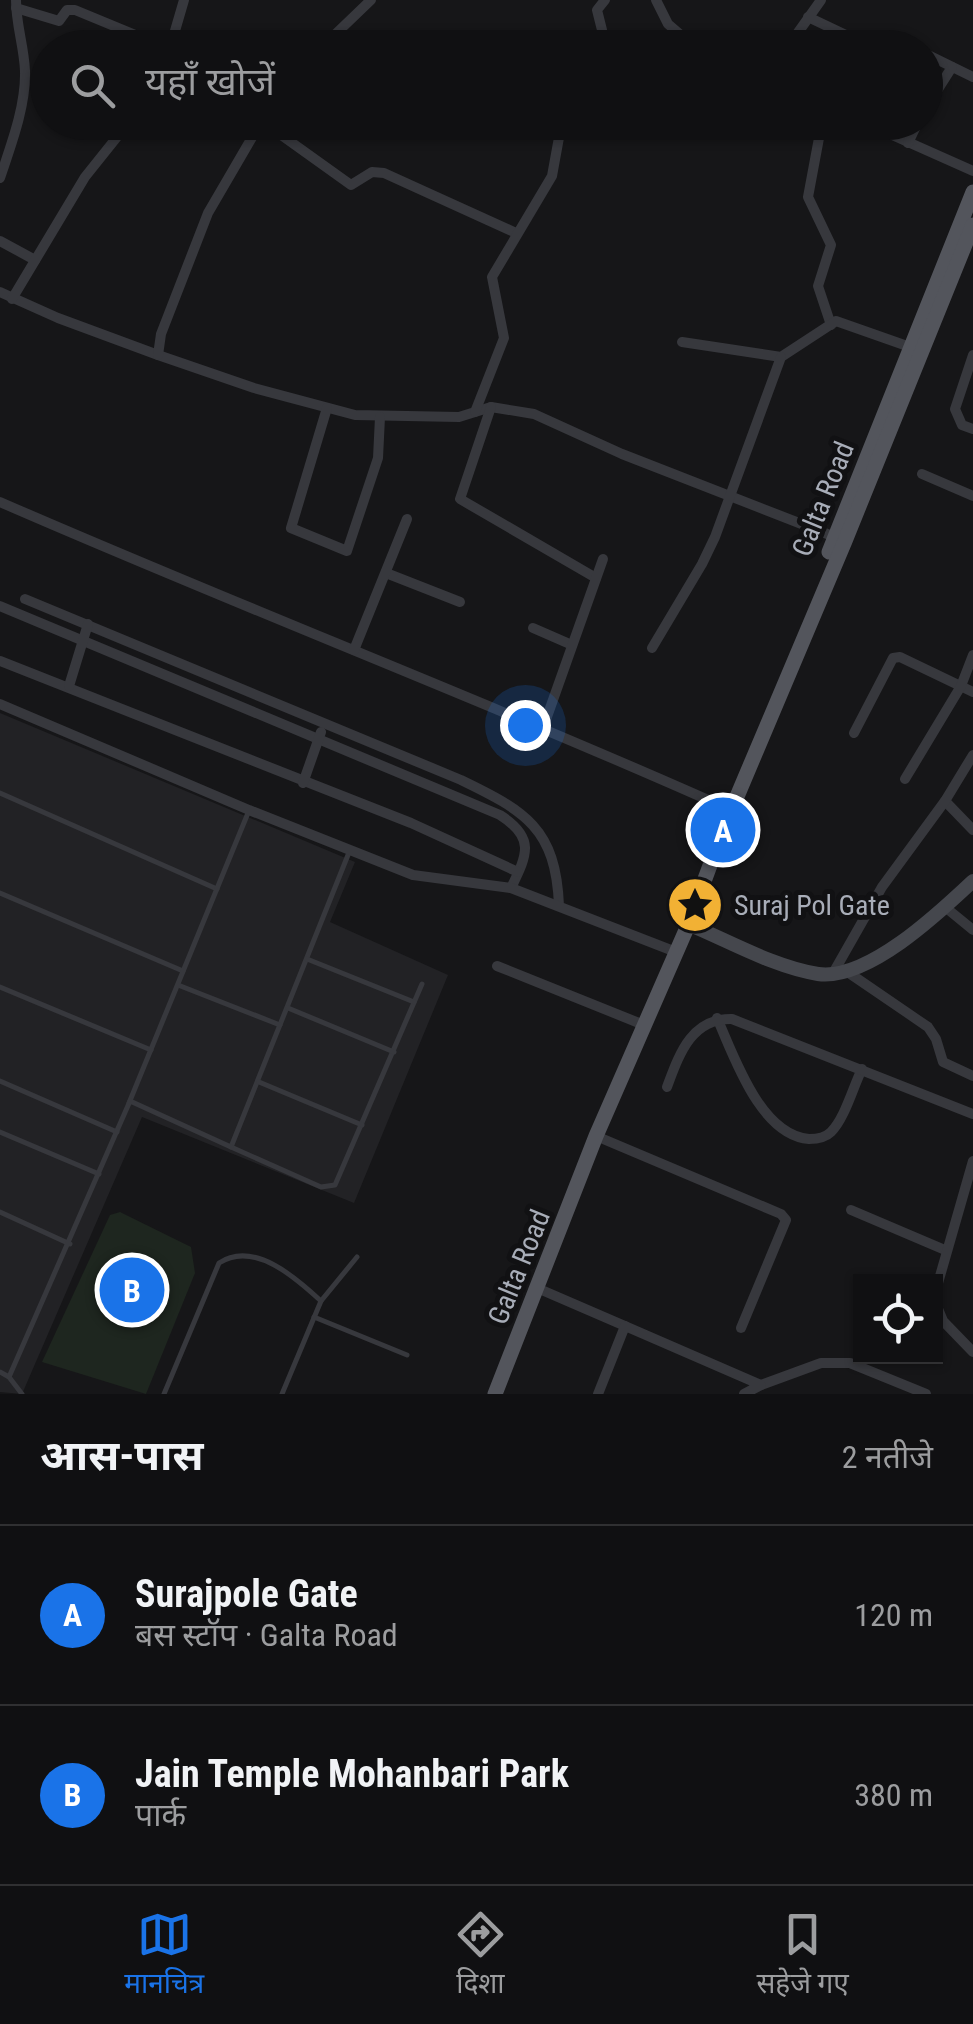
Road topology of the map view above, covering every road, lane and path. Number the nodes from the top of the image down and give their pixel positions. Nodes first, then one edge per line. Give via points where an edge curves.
1 (184, 0) edge
2 (371, 0) edge
3 (606, 0) edge
4 (656, 0) edge
5 (821, 0) edge
6 (16, 4) edge
7 (808, 17) junction
8 (124, 30) edge
9 (175, 30) edge
10 (340, 30) edge
11 (602, 30) edge
12 (675, 30) edge
13 (799, 30) edge
14 (835, 30) edge
15 (943, 62) edge
16 (952, 67) junction
17 (973, 77) edge
18 (943, 81) edge
19 (115, 140) edge
20 (251, 140) edge
21 (288, 140) edge
22 (559, 140) edge
23 (819, 140) edge
24 (902, 140) edge
25 (909, 140) edge
26 (908, 143) junction
27 (973, 172) edge
28 (0, 178) edge
29 (973, 192) edge
30 (973, 225) edge
31 (516, 234) junction
32 (0, 241) edge
33 (35, 260) junction
34 (0, 292) edge
35 (12, 299) junction
36 (831, 326) junction
37 (682, 342) dead end
38 (910, 348) junction
39 (158, 354) junction
40 (973, 355) edge
41 (782, 356) junction
42 (971, 368) edge
43 (491, 407) junction
44 (327, 408) junction
45 (476, 412) junction
46 (380, 417) junction
47 (973, 430) edge
48 (922, 474) dead end
49 (973, 496) edge
50 (731, 497) junction
51 (0, 502) edge
52 (407, 520) dead end
53 (836, 537) junction
54 (603, 559) dead end
55 (386, 573) junction
56 (596, 578) junction
57 (25, 599) dead end
58 (460, 602) dead end
59 (0, 606) edge
60 (534, 628) dead end
61 (86, 633) junction
62 (572, 645) junction
63 (652, 648) dead end
64 (354, 650) junction
65 (973, 655) edge
66 (0, 660) edge
67 (194, 678) junction
68 (69, 686) junction
69 (961, 686) junction
70 (973, 692) edge
71 (0, 704) edge
72 (543, 728) junction
73 (322, 730) junction
74 (854, 733) dead end
75 (973, 755) edge
76 (906, 779) dead end
77 (304, 783) junction
78 (459, 787) junction
79 (0, 793) edge
80 (945, 801) junction
81 (250, 810) junction
82 (727, 814) junction
83 (973, 830) edge
84 (534, 843) junction
85 (350, 850) junction
86 (518, 872) junction
87 (973, 881) edge
88 (510, 888) junction
89 (217, 889) junction
90 (0, 893) edge
91 (559, 906) junction
92 (945, 908) junction
93 (688, 924) junction
94 (973, 930) edge
95 (676, 952) junction
96 (307, 958) junction
97 (497, 966) dead end
98 (183, 972) junction
99 (849, 973) junction
100 (832, 974) junction
101 (422, 984) dead end
102 (178, 985) junction
103 (0, 987) edge
104 (414, 1002) junction
105 (288, 1008) junction
106 (716, 1018) junction
107 (280, 1025) junction
108 (644, 1025) junction
109 (151, 1050) junction
110 (394, 1052) junction
111 (862, 1069) junction
112 (973, 1076) edge
113 (0, 1081) edge
114 (259, 1082) junction
115 (667, 1087) dead end
116 (127, 1109) junction
117 (973, 1114) edge
118 (362, 1126) junction
119 (0, 1132) edge
120 (117, 1132) junction
121 (596, 1136) junction
122 (231, 1147) junction
123 (586, 1161) junction
124 (973, 1161) edge
125 (99, 1174) junction
126 (851, 1210) dead end
127 (0, 1212) edge
128 (70, 1244) junction
129 (946, 1250) junction
130 (357, 1257) dead end
131 (940, 1274) edge
132 (537, 1288) junction
133 (321, 1300) junction
134 (314, 1317) junction
135 (943, 1321) edge
136 (625, 1326) junction
137 (741, 1328) dead end
138 (973, 1352) edge
139 (407, 1355) dead end
140 (0, 1372) edge
141 (10, 1377) junction
142 (760, 1385) junction
143 (22, 1394) edge
144 (164, 1394) edge
145 (282, 1394) edge
146 (484, 1394) edge
147 (494, 1394) edge
148 (598, 1394) edge
149 (744, 1394) edge
150 (926, 1394) edge

1 - 9 street
2 - 10 street
3 - 11 street via 597,10
4 - 12 street
5 - 7 street
6 - 8 street via 59,21 75,10
6 - 28 street via 25,73
7 - 13 street
7 - 14 street
15 - 16 street
16 - 17 street
16 - 18 street
19 - 33 street
20 - 39 street via 208,213
21 - 31 street via 352,185 372,172 384,173
22 - 31 street via 552,176
23 - 36 street via 808,197 831,245 818,286
24 - 26 street
25 - 26 street
26 - 27 street
29 - 38 main road, Galta Road
30 - 82 main road
31 - 45 street via 492,277 504,338
32 - 33 street
33 - 35 street
34 - 35 street
35 - 39 street
36 - 38 street via 836,322
36 - 41 street
37 - 41 street
38 - 53 main road, Galta Road
39 - 44 street
40 - 42 street
41 - 50 street
42 - 47 street via 955,408 962,425
43 - 45 street
43 - 50 street via 534,414
43 - 56 street via 460,498
44 - 46 street
44 - 46 street via 291,528 347,551 378,458
45 - 46 street
48 - 49 street
50 - 53 street
50 - 63 street via 702,564
51 - 64 street
52 - 55 street
53 - 82 main road, Galta Road
54 - 56 street
55 - 58 street
55 - 64 street
56 - 62 street
57 - 61 street
59 - 61 street
60 - 62 street
61 - 67 street
61 - 67 street
61 - 68 street
62 - 72 street
64 - 72 street
65 - 69 street
66 - 68 street
67 - 73 street
67 - 73 street
68 - 77 street
69 - 70 street
69 - 74 street via 893,658
69 - 76 street
71 - 81 street
72 - 82 street
73 - 77 street
73 - 78 street
75 - 80 street
77 - 86 street
78 - 84 street
78 - 84 street via 517,808 532,820
79 - 89 lane
80 - 83 street
80 - 100 street via 882,888
81 - 85 street
81 - 89 lane
82 - 93 main road, Galta Road
84 - 86 street
84 - 91 street via 558,885
85 - 88 street via 413,875
85 - 96 lane
86 - 88 street
87 - 92 street
88 - 91 street
89 - 98 lane
90 - 98 lane
91 - 95 street
92 - 94 street
92 - 99 street
93 - 95 main road, Galta Road
93 - 100 street via 796,969
95 - 108 main road, Galta Road
96 - 104 lane
96 - 105 lane
97 - 108 street
98 - 102 lane
99 - 100 street
99 - 112 street via 928,1027 950,1066
101 - 104 lane
102 - 107 lane
102 - 109 lane
103 - 109 lane
104 - 110 lane
105 - 107 lane
105 - 110 lane
106 - 111 street
106 - 111 street via 762,1106 776,1124 800,1137 833,1130
106 - 115 street via 683,1046
107 - 114 lane
108 - 121 main road, Galta Road
109 - 116 lane
110 - 118 lane
111 - 117 street
113 - 120 lane
114 - 118 lane
114 - 122 lane
116 - 120 lane
116 - 122 lane via 130,1101
118 - 122 lane via 341,1179 328,1188
119 - 125 lane
120 - 125 lane
121 - 123 main road, Galta Road
121 - 137 street via 786,1220
123 - 132 main road, Galta Road
123 - 146 main road via 570,1184
124 - 129 street
125 - 128 lane
126 - 129 street
127 - 128 lane
128 - 141 lane
129 - 131 street
130 - 133 lane
132 - 136 street
132 - 147 main road, Galta Road
133 - 134 lane
133 - 144 lane via 290,1272 244,1254 230,1257 220,1264
134 - 139 lane
134 - 145 lane
135 - 138 street
136 - 142 street
136 - 148 street
140 - 141 lane
141 - 143 lane
142 - 149 street
142 - 150 street via 821,1363 850,1363

